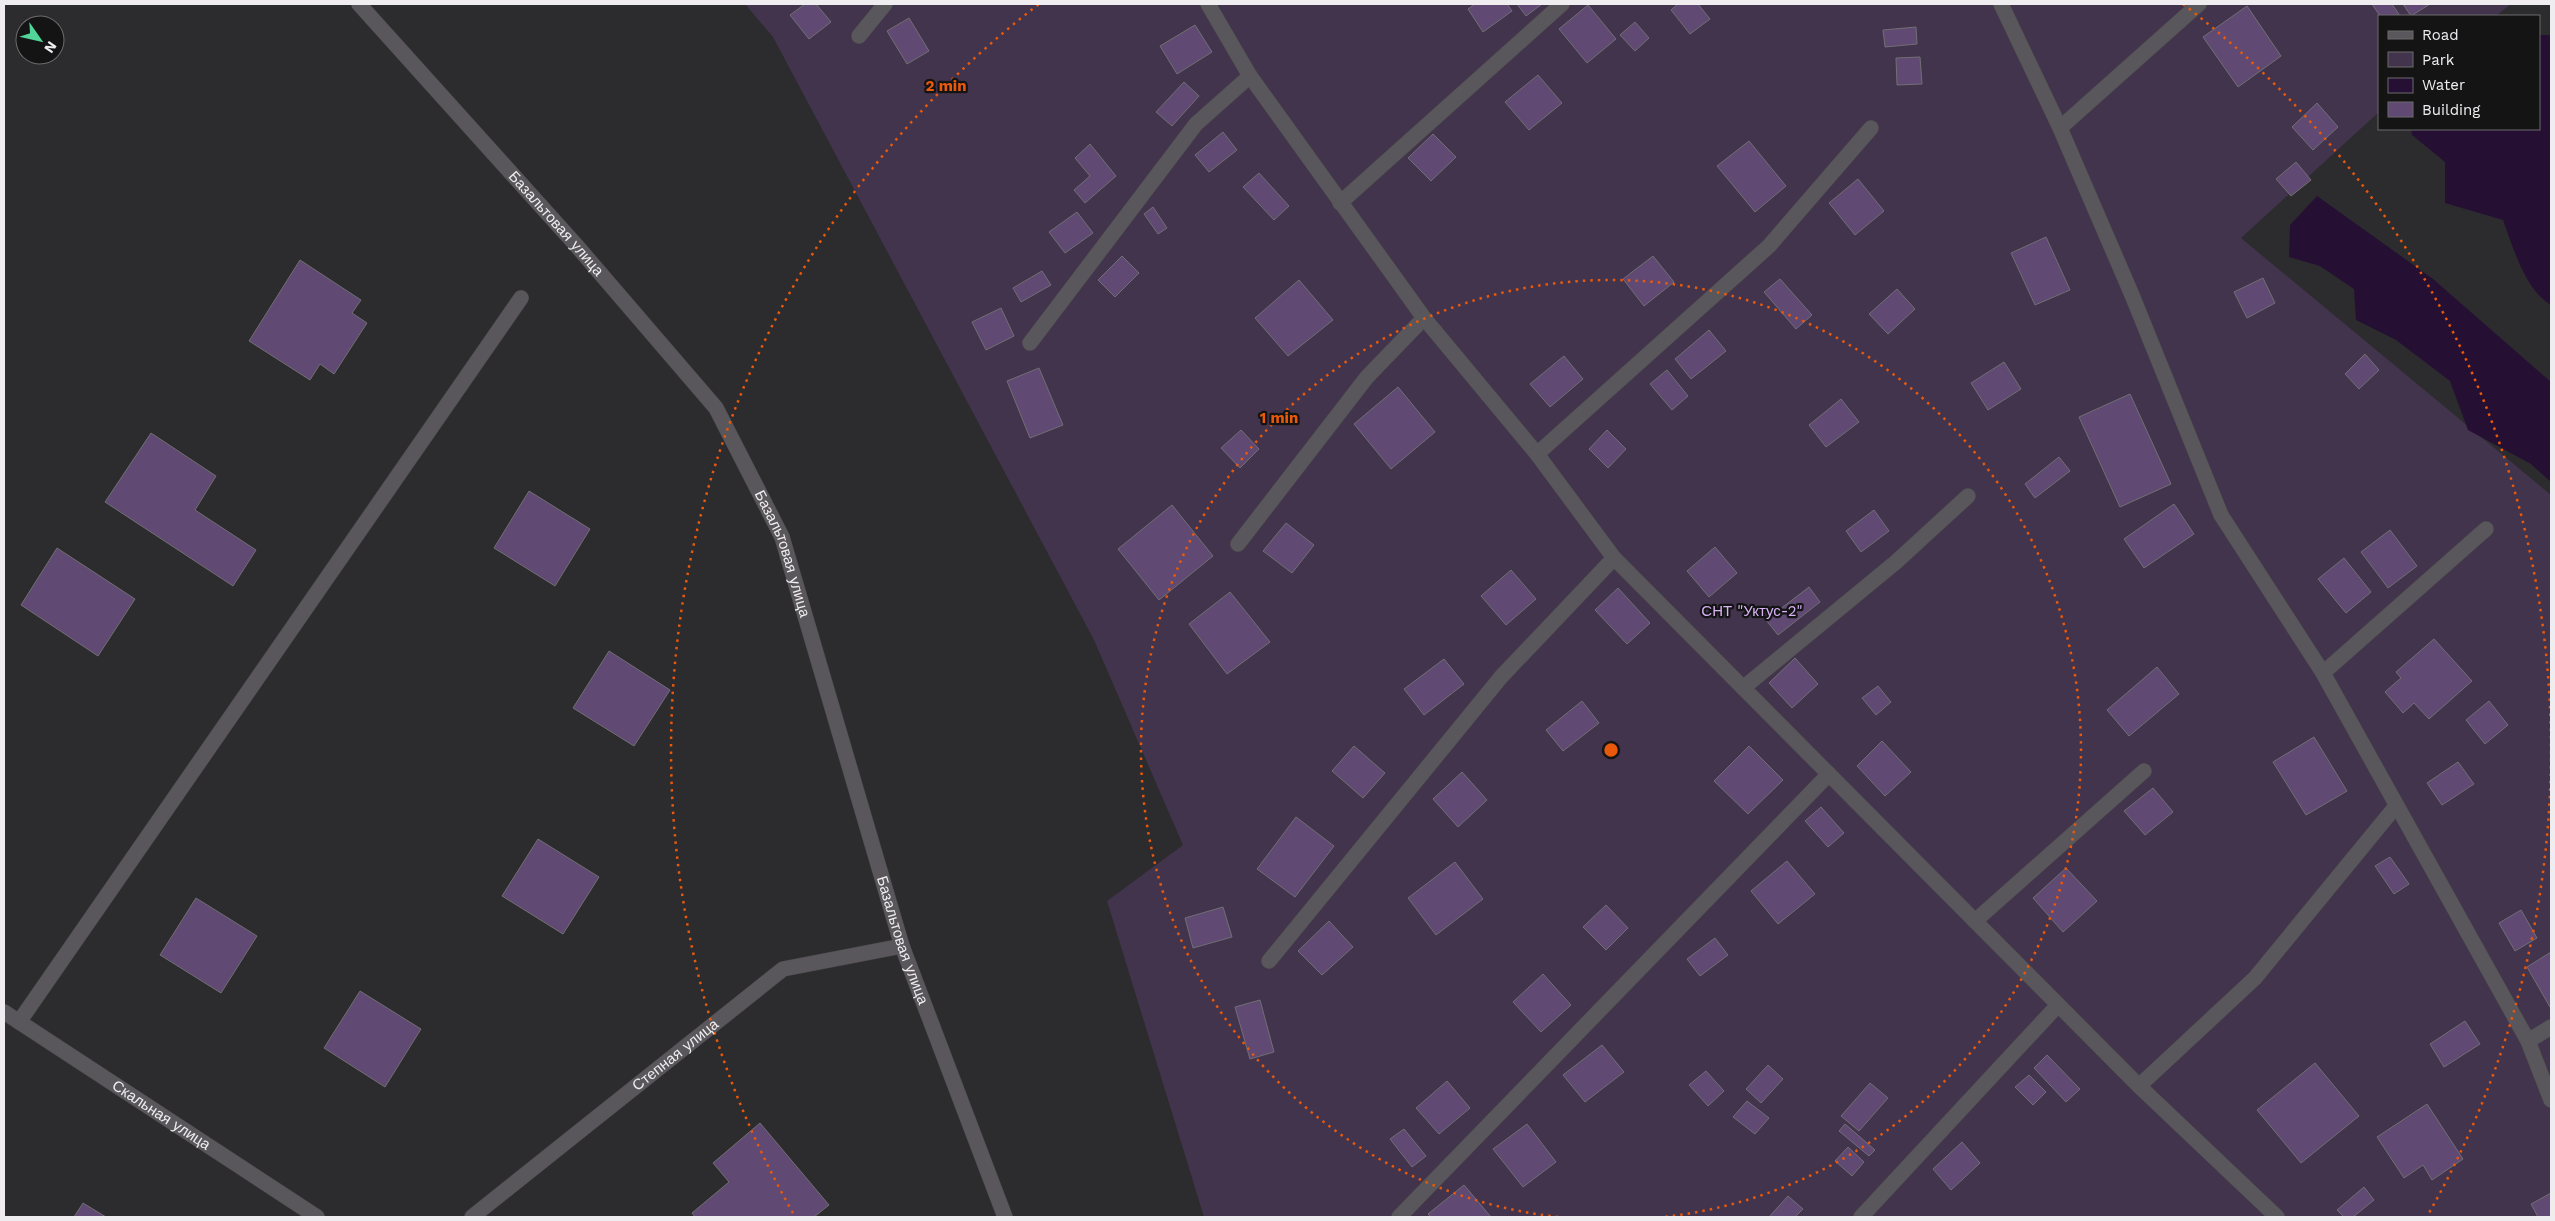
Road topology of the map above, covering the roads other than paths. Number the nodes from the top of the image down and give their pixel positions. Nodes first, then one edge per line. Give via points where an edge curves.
1 (359, 4) edge
2 (885, 4) edge
3 (1208, 4) edge
4 (1562, 4) edge
5 (2001, 4) edge
6 (2199, 4) edge
7 (859, 36) dead end
8 (1250, 76) junction
9 (1871, 128) dead end
10 (2060, 128) junction
11 (1340, 203) junction
12 (521, 298) dead end
13 (1424, 318) junction
14 (1030, 343) dead end
15 (1537, 454) junction
16 (1968, 496) dead end
17 (2486, 529) dead end
18 (1238, 544) dead end
19 (1614, 558) junction
20 (2323, 673) junction
21 (1743, 688) junction
22 (2144, 771) dead end
23 (1828, 774) junction
24 (2396, 806) junction
25 (1975, 921) junction
26 (902, 946) junction
27 (1269, 961) dead end
28 (2058, 1005) junction
29 (4, 1012) edge
30 (19, 1022) junction
31 (2551, 1027) edge
32 (2528, 1041) junction
33 (2139, 1086) junction
34 (2551, 1100) edge
35 (317, 1217) edge
36 (472, 1217) edge
37 (1005, 1217) edge
38 (1399, 1217) edge
39 (1861, 1217) edge
40 (2277, 1217) edge

1 - 26 street, Базальтовая улица via 576,245 716,408 782,538
2 - 7 street
3 - 8 street
4 - 11 street
5 - 10 street
6 - 10 street
8 - 11 street
8 - 14 street via 1196,124
9 - 15 street via 1769,246
10 - 20 street via 2221,515
11 - 13 street
12 - 30 street
13 - 15 street
13 - 18 street via 1366,377
15 - 19 street
16 - 21 street via 1896,562
17 - 20 street
19 - 21 street
19 - 27 street via 1501,677
20 - 24 street
21 - 23 street
22 - 25 street
23 - 25 street
23 - 38 street
24 - 32 street
24 - 33 street via 2255,978
25 - 28 street
26 - 36 street, Степная улица via 783,968
26 - 37 street, Базальтовая улица
28 - 33 street
28 - 39 street
29 - 30 street, Скальная улица
30 - 35 street, Скальная улица
31 - 32 street
32 - 34 street
33 - 40 street

